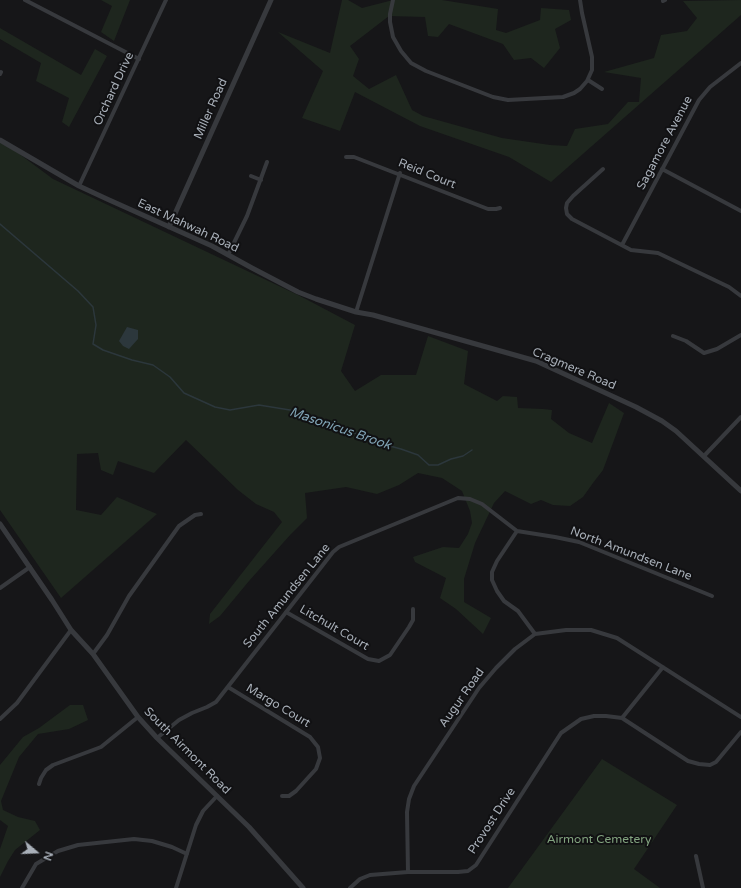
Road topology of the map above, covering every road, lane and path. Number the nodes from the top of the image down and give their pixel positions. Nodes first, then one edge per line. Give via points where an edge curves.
1 (25, 0) edge
2 (166, 0) edge
3 (271, 0) edge
4 (393, 0) edge
5 (580, 0) edge
6 (139, 59) junction
7 (741, 63) edge
8 (588, 80) junction
9 (602, 89) dead end
10 (0, 140) edge
11 (346, 158) dead end
12 (267, 162) dead end
13 (603, 169) dead end
14 (662, 170) junction
15 (400, 173) junction
16 (251, 176) dead end
17 (261, 180) junction
18 (79, 186) junction
19 (500, 208) dead end
20 (741, 211) edge
21 (169, 227) junction
22 (622, 245) junction
23 (228, 255) junction
24 (741, 296) edge
25 (356, 312) junction
26 (374, 315) joint
27 (741, 335) edge
28 (674, 336) dead end
29 (741, 417) edge
30 (704, 456) junction
31 (741, 491) edge
32 (201, 514) dead end
33 (0, 524) edge
34 (517, 531) junction
35 (30, 567) junction
36 (0, 588) edge
37 (712, 596) dead end
38 (413, 609) dead end
39 (286, 612) junction
40 (71, 630) junction
41 (535, 634) junction
42 (93, 654) junction
43 (663, 667) junction
44 (228, 687) junction
45 (138, 717) junction
46 (741, 717) edge
47 (0, 718) edge
48 (622, 718) junction
49 (741, 732) edge
50 (157, 738) junction
51 (39, 784) dead end
52 (217, 796) junction
53 (282, 796) dead end
54 (187, 854) junction
55 (696, 856) dead end
56 (408, 872) junction
57 (22, 888) edge
58 (176, 888) edge
59 (303, 888) edge
60 (350, 888) edge
61 (703, 888) edge

1 - 6 street
2 - 6 street, Orchard Drive
3 - 21 street, Miller Road
4 - 8 street via 390,22 396,44 412,63 426,71 493,97 508,100 568,96 580,89
5 - 8 street via 592,57 592,70
6 - 18 street, Orchard Drive
7 - 14 street, Sagamore Avenue via 710,87 699,100
8 - 9 street
10 - 18 street, East Mahwah Road
11 - 15 street, Reid Court via 354,157
12 - 17 street
13 - 22 street via 567,203 567,214
14 - 20 street
14 - 22 street, Sagamore Avenue
15 - 19 street, Reid Court via 488,209
15 - 25 street
16 - 17 street
17 - 23 street
18 - 21 street, East Mahwah Road
21 - 23 street, East Mahwah Road
22 - 24 street via 635,251 658,253 729,287
23 - 25 street, East Mahwah Road via 298,292
25 - 26 street, East Mahwah Road
26 - 30 street, Cragmere Road via 549,366 662,421
27 - 28 street via 717,349 704,353
29 - 30 street
30 - 31 street, Cragmere Road
32 - 42 street via 194,514 180,526 129,596
33 - 35 street, South Airmont Road
34 - 37 street, North Amundsen Lane via 580,542
34 - 39 street, South Amundsen Lane via 482,504 470,498 458,498 339,547 332,552
34 - 41 street via 497,561 492,572 492,580 504,601 518,611
35 - 36 street
35 - 40 street, South Airmont Road
38 - 39 street, Litchult Court via 413,620 409,627 390,655 379,660 368,659
39 - 44 street, South Amundsen Lane
40 - 42 street, South Airmont Road
40 - 47 street via 17,703
41 - 43 street, Augur Road via 591,630 617,638
41 - 56 street, Augur Road via 515,649 479,688 414,786 406,812
42 - 45 street, South Airmont Road
43 - 46 street, Augur Road
43 - 48 street
44 - 50 street, South Amundsen Lane via 216,702 179,720
44 - 53 street, Margo Court via 310,737 318,747 320,758 316,769 296,791 289,796
45 - 50 street, South Airmont Road
45 - 51 street via 101,748 46,770
48 - 49 street via 688,761 698,764 710,765 716,762
48 - 56 street, Provost Drive via 594,716 581,719 561,733 476,865 458,872
50 - 52 street, South Airmont Road
52 - 54 street via 202,811
52 - 59 street, South Airmont Road via 249,827
54 - 57 street via 152,841 134,839 78,845 58,851 36,864
54 - 58 street
55 - 61 street
56 - 60 street, Provost Drive via 370,875 360,879

